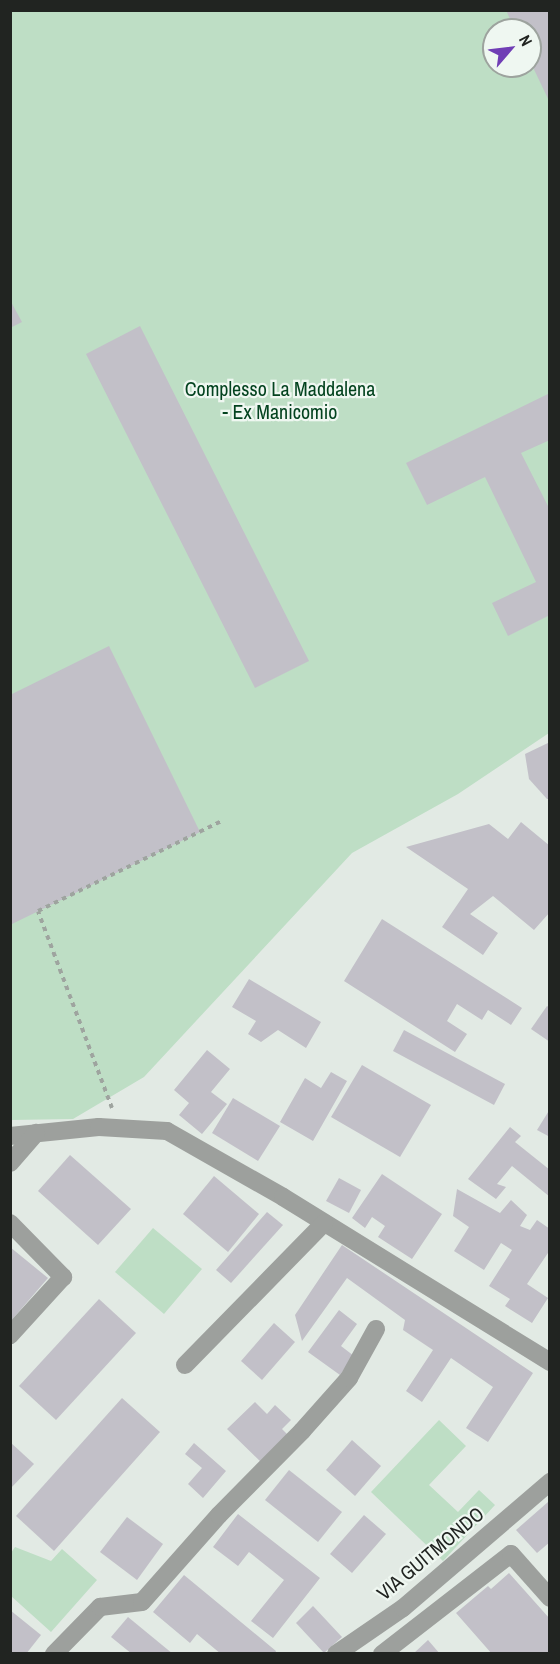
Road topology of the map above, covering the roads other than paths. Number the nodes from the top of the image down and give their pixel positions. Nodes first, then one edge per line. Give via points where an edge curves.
1 (36, 1133) junction
2 (10, 1136) edge
3 (10, 1163) edge
4 (10, 1223) edge
5 (324, 1223) junction
6 (376, 1329) dead end
7 (10, 1335) edge
8 (549, 1362) edge
9 (185, 1365) dead end
10 (549, 1482) edge
11 (549, 1598) edge
12 (54, 1653) edge
13 (336, 1653) edge
14 (382, 1653) edge

1 - 2 street
1 - 3 street
1 - 5 street via 99,1127 167,1131
4 - 7 street via 63,1277
5 - 8 street
5 - 9 street
6 - 12 street via 349,1378 142,1602 100,1607
10 - 13 street, VIA GUITMONDO via 403,1608
11 - 14 street via 511,1554

